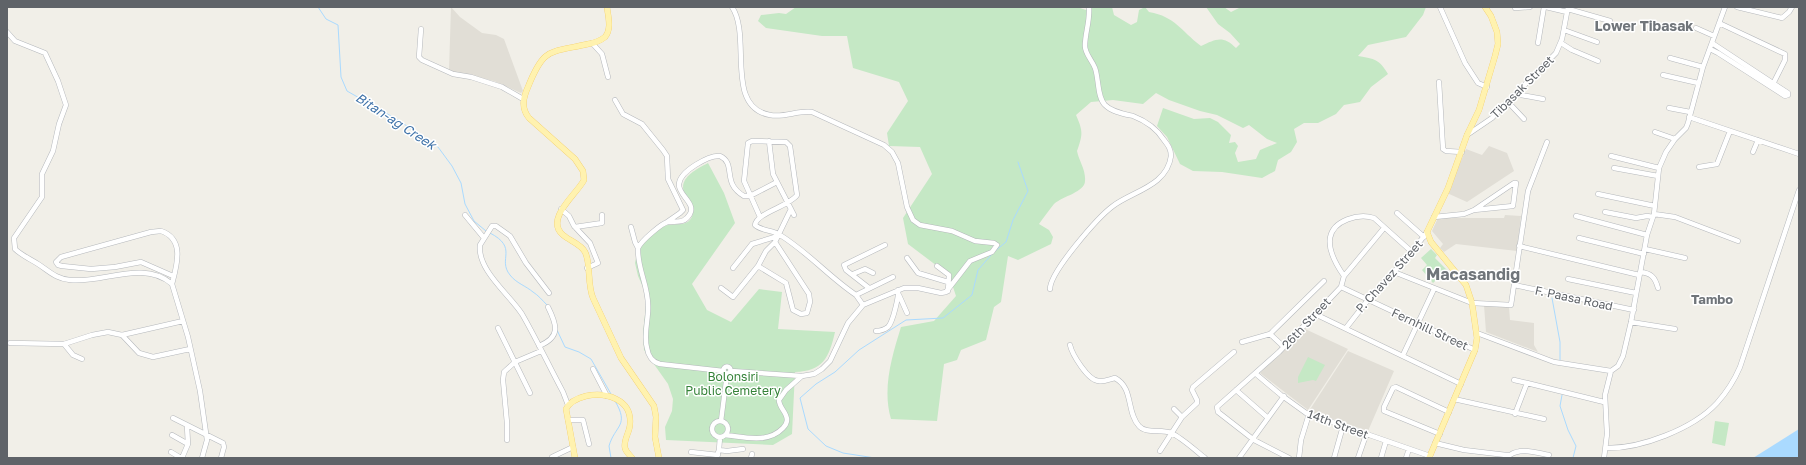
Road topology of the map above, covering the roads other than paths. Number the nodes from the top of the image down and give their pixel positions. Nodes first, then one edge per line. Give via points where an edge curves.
1 (607, 7) edge
2 (732, 7) edge
3 (1089, 7) edge
4 (1440, 7) edge
5 (1485, 7) edge
6 (1530, 7) edge
7 (1539, 7) edge
8 (1545, 7) edge
9 (1725, 7) edge
10 (1737, 7) edge
11 (1792, 7) edge
12 (1515, 8) dead end
13 (1568, 9) edge
14 (1610, 21) dead end
15 (1719, 23) junction
16 (421, 28) dead end
17 (1696, 28) dead end
18 (1564, 30) junction
19 (7, 32) edge
20 (1714, 36) junction
21 (1597, 42) dead end
22 (592, 43) junction
23 (1538, 43) dead end
24 (1561, 43) junction
25 (1712, 43) junction
26 (1710, 49) junction
27 (1670, 58) dead end
28 (1733, 59) junction
29 (1598, 61) dead end
30 (1703, 67) junction
31 (1664, 75) dead end
32 (1759, 76) junction
33 (608, 77) dead end
34 (1439, 82) dead end
35 (1774, 82) junction
36 (1698, 83) junction
37 (1487, 87) junction
38 (1516, 94) junction
39 (523, 99) junction
40 (1543, 99) dead end
41 (615, 100) dead end
42 (1508, 102) junction
43 (1669, 108) dead end
44 (1690, 114) junction
45 (1524, 119) dead end
46 (1730, 131) junction
47 (1655, 132) dead end
48 (1467, 135) junction
49 (1675, 139) junction
50 (1758, 140) junction
51 (769, 141) junction
52 (1547, 142) dead end
53 (1462, 152) junction
54 (1753, 152) dead end
55 (1799, 154) edge
56 (1612, 156) dead end
57 (1699, 166) dead end
58 (1614, 168) dead end
59 (1659, 168) junction
60 (1658, 176) junction
61 (777, 182) junction
62 (1799, 190) edge
63 (1598, 194) dead end
64 (750, 196) junction
65 (788, 203) junction
66 (1655, 206) junction
67 (561, 209) junction
68 (791, 209) junction
69 (1474, 210) junction
70 (1604, 212) dead end
71 (1397, 213) dead end
72 (465, 215) dead end
73 (602, 215) dead end
74 (794, 215) dead end
75 (1654, 215) junction
76 (1576, 216) dead end
77 (760, 217) junction
78 (1434, 217) junction
79 (667, 222) junction
80 (575, 227) junction
81 (631, 227) dead end
82 (1384, 228) junction
83 (487, 234) junction
84 (779, 235) junction
85 (1426, 235) junction
86 (1647, 235) junction
87 (1579, 238) dead end
88 (1738, 241) dead end
89 (776, 242) junction
90 (885, 245) dead end
91 (1519, 246) junction
92 (638, 248) junction
93 (1645, 251) junction
94 (1412, 252) junction
95 (907, 258) dead end
96 (1685, 258) dead end
97 (758, 266) junction
98 (937, 266) dead end
99 (587, 268) junction
100 (733, 268) dead end
101 (1394, 272) junction
102 (1640, 273) junction
103 (853, 274) junction
104 (873, 274) dead end
105 (173, 276) junction
106 (893, 276) dead end
107 (1344, 276) junction
108 (1568, 279) dead end
109 (1324, 281) dead end
110 (948, 282) junction
111 (172, 284) junction
112 (1514, 285) junction
113 (1341, 287) junction
114 (721, 288) dead end
115 (869, 288) junction
116 (1658, 288) dead end
117 (1050, 289) dead end
118 (1434, 289) junction
119 (948, 291) junction
120 (898, 292) junction
121 (549, 293) dead end
122 (1636, 293) junction
123 (856, 295) junction
124 (1368, 300) junction
125 (1472, 303) junction
126 (863, 305) junction
127 (548, 307) dead end
128 (1634, 310) junction
129 (907, 313) dead end
130 (1315, 314) junction
131 (183, 320) junction
132 (1631, 322) junction
133 (1416, 323) junction
134 (498, 328) dead end
135 (1346, 328) junction
136 (1675, 329) dead end
137 (876, 331) dead end
138 (1477, 332) junction
139 (122, 334) junction
140 (1270, 334) junction
141 (1242, 342) dead end
142 (10, 343) dead end
143 (64, 344) junction
144 (1070, 345) dead end
145 (539, 346) junction
146 (1284, 347) junction
147 (190, 349) junction
148 (1475, 350) junction
149 (541, 351) junction
150 (1234, 352) dead end
151 (1403, 355) junction
152 (82, 359) dead end
153 (515, 362) junction
154 (593, 369) dead end
155 (1611, 371) junction
156 (727, 372) junction
157 (1256, 374) junction
158 (802, 376) junction
159 (1514, 380) dead end
160 (1527, 383) junction
161 (1461, 384) junction
162 (1236, 390) junction
163 (530, 393) dead end
164 (610, 396) junction
165 (1284, 396) junction
166 (1454, 399) junction
167 (1604, 402) junction
168 (568, 405) junction
169 (1174, 409) dead end
170 (1449, 412) junction
171 (1309, 414) junction
172 (1515, 414) junction
173 (1182, 417) junction
174 (173, 418) dead end
175 (1268, 418) junction
176 (1544, 419) dead end
177 (568, 420) junction
178 (722, 421) junction
179 (187, 426) junction
180 (1343, 426) junction
181 (1172, 433) junction
182 (206, 434) junction
183 (1440, 434) junction
184 (172, 435) dead end
185 (1366, 435) junction
186 (723, 436) junction
187 (506, 440) dead end
188 (1254, 440) junction
189 (1386, 441) junction
190 (1435, 443) junction
191 (188, 444) junction
192 (589, 444) dead end
193 (573, 447) junction
194 (1606, 448) junction
195 (743, 449) dead end
196 (1409, 449) junction
197 (1160, 451) dead end
198 (171, 452) dead end
199 (691, 452) dead end
200 (1278, 452) junction
201 (718, 454) edge
202 (1549, 455) dead end
203 (552, 457) edge
204 (1202, 457) edge
205 (1429, 457) edge
206 (182, 458) edge
207 (202, 458) edge
208 (221, 458) edge
209 (575, 458) edge
210 (632, 458) edge
211 (659, 458) edge
212 (1239, 458) edge
213 (1274, 458) edge
214 (1289, 458) edge
215 (1299, 458) edge
216 (1334, 458) edge
217 (1358, 458) edge
218 (1381, 458) edge
219 (1406, 458) edge
220 (1604, 458) edge

1 - 22 main road via 608,31 605,37
2 - 119 street via 740,29 743,89 754,108 778,116 800,111 812,112 884,145 892,152 898,163 912,220 920,225 952,231 997,245 992,252 970,261
3 - 117 street via 1090,23 1085,48 1095,68 1102,102 1109,108 1141,120 1155,129 1169,146 1170,158 1157,181 1109,209 1063,262 1053,277
4 - 37 street via 1473,78
5 - 37 main road, P. Chavez Street via 1496,27 1498,37
6 - 12 street
7 - 8 street
8 - 13 street
8 - 23 street
9 - 15 street
10 - 11 street via 1779,18 1785,16
13 - 14 street
13 - 18 street, Tibasak Street
15 - 20 street
15 - 35 street via 1785,54 1785,60
16 - 39 street via 419,57 422,60 453,74 502,87
17 - 20 street
18 - 21 street
18 - 24 street, Tibasak Street
19 - 111 street via 15,41 45,53 66,102 53,151 42,174 42,197 18,230 13,240 15,249 51,275 64,279 78,281 142,273
20 - 25 street
22 - 33 street via 602,54
22 - 39 main road via 552,52 542,58
24 - 29 street
24 - 38 street, Tibasak Street via 1556,53
25 - 26 street
25 - 28 street
26 - 28 street
26 - 30 street
27 - 30 street
28 - 32 street
30 - 36 street
31 - 36 street
32 - 35 street
32 - 35 street via 1778,88
34 - 53 street via 1444,149
36 - 44 street
37 - 48 main road, P. Chavez Street
38 - 40 street
38 - 42 street, Tibasak Street
39 - 67 main road via 525,113 529,118 575,159 583,171 584,180 581,186
41 - 79 street via 623,114 642,124 666,154 668,179 683,210
42 - 45 street
42 - 48 street, Tibasak Street via 1492,118
43 - 44 street
44 - 46 street
44 - 49 street via 1686,128
46 - 50 street
46 - 57 street via 1717,164
47 - 49 street
48 - 53 main road, P. Chavez Street
49 - 59 street
50 - 54 street
50 - 55 street
51 - 61 street via 771,168
51 - 64 street via 748,143 743,175
51 - 65 street via 786,142 790,146 798,193 796,198
52 - 91 street via 1528,192
53 - 78 main road, P. Chavez Street
56 - 59 street
58 - 60 street
59 - 60 street
60 - 66 street
61 - 64 street
61 - 65 street
62 - 194 street via 1742,362 1730,386 1707,411 1676,430 1640,444
63 - 66 street
64 - 77 street
64 - 79 street via 744,196 733,187 727,162 722,157 714,156 689,169 681,177 679,188 690,204 691,212 684,220
65 - 68 street
65 - 77 street
66 - 75 street
67 - 80 street via 569,216
67 - 99 main road via 558,219 560,232 586,253
68 - 74 street
68 - 84 street
69 - 69 street via 1513,206 1516,183 1514,183
69 - 78 street via 1464,214
70 - 75 street via 1635,218
71 - 85 street
72 - 83 street
73 - 80 street via 602,223
75 - 86 street
75 - 88 street via 1674,217
76 - 86 street
77 - 84 street via 755,221 756,226
78 - 85 main road, P. Chavez Street
79 - 92 street
80 - 99 street via 590,243 598,261 598,264
81 - 92 street
82 - 94 street
82 - 107 street, 26th Street
82 - 107 street via 1374,218 1366,216 1352,218 1336,227 1330,237 1330,246
83 - 121 street via 492,226 496,226 510,236 526,263
83 - 145 street via 480,247 482,258 494,282 521,313
84 - 89 street
84 - 100 street via 752,244
84 - 123 street
85 - 94 street, P. Chavez Street
85 - 125 main road via 1463,280
86 - 93 street
87 - 93 street
89 - 97 street via 766,251
89 - 97 street via 809,294 807,313 794,311 786,283
90 - 103 street via 846,263 845,269
91 - 102 street
91 - 112 street
92 - 156 street via 639,266 648,292 646,346 652,359 660,364
93 - 96 street
93 - 102 street
94 - 101 street, P. Chavez Street
95 - 110 street via 918,273
97 - 114 street via 733,297
98 - 110 street via 949,275
99 - 211 main road via 589,289 616,347 654,406 655,438
101 - 118 street
101 - 124 street, P. Chavez Street
102 - 116 street via 1653,276
102 - 122 street
103 - 104 street via 865,268
103 - 115 street
105 - 105 street via 177,266 178,249 174,240 161,231 61,257 56,262 62,266 91,269 141,262
105 - 111 street
106 - 115 street
107 - 113 street, 26th Street
108 - 122 street
109 - 140 street
110 - 119 street
111 - 131 street
112 - 125 street via 1511,305
112 - 128 street, F. Paasa Road
113 - 124 street, Fernhill Street
113 - 130 street, 26th Street
115 - 123 street
118 - 125 street
118 - 133 street
119 - 120 street via 941,293 912,288
120 - 126 street
120 - 129 street
120 - 137 street via 890,325
122 - 128 street
123 - 126 street
124 - 133 street, Fernhill Street
124 - 135 street, P. Chavez Street
125 - 138 main road
126 - 158 street via 848,323 830,361 818,372
127 - 145 street via 555,321 555,331 552,338
128 - 132 street
130 - 135 street
130 - 146 street, 26th Street
131 - 139 street
131 - 147 street
132 - 136 street
132 - 155 street via 1623,356 1618,366
133 - 148 street, Fernhill Street
133 - 151 street
134 - 153 street
135 - 151 street
138 - 148 main road
138 - 155 street via 1554,362
139 - 143 street via 108,332
139 - 147 street via 139,353 153,357
140 - 141 street
140 - 146 street
142 - 143 street
143 - 152 street via 73,355
144 - 181 street via 1073,354 1093,379 1119,380 1128,393 1139,427 1143,430
145 - 149 street
146 - 157 street, 26th Street
147 - 182 street via 200,391
148 - 161 main road
149 - 153 street
149 - 168 street
150 - 173 street via 1193,387 1197,403
151 - 161 street
153 - 163 street
153 - 187 street via 503,375
154 - 164 street
155 - 167 street
156 - 158 street
156 - 178 street
157 - 162 street, 26th Street
157 - 165 street, 14th Street
158 - 186 street via 779,400 787,421 774,436
159 - 160 street
160 - 167 street
160 - 172 street
161 - 166 main road
162 - 175 street
162 - 188 street, 26th Street via 1219,404 1218,412
164 - 168 main road via 583,397
164 - 210 main road via 623,403 628,411 630,426 625,446
165 - 171 street, 14th Street
165 - 175 street
166 - 170 main road
166 - 172 street
167 - 194 street
168 - 177 main road
169 - 173 street
170 - 183 main road
170 - 183 street via 1396,387 1388,396 1384,411
171 - 180 street, 14th Street
171 - 215 street via 1301,440
172 - 176 street
173 - 181 street
174 - 179 street
175 - 188 street
177 - 192 street via 583,420
177 - 193 main road
178 - 186 street via 728,427
178 - 186 street via 715,423 712,429 715,435
179 - 182 street
179 - 191 street
180 - 185 street, 14th Street
180 - 216 street
181 - 197 street
181 - 204 street
182 - 207 street via 207,442
182 - 208 street via 224,444
183 - 190 main road
184 - 191 street
185 - 189 street, 14th Street
185 - 217 street
186 - 201 street
188 - 200 street
188 - 212 street
189 - 196 street, 14th Street
189 - 218 street
190 - 202 street via 1464,450 1509,455 1516,451
190 - 205 main road
191 - 206 street
193 - 203 street
193 - 209 main road
194 - 220 street
195 - 201 street
196 - 205 street, 14th Street
196 - 219 street
198 - 206 street
199 - 201 street
200 - 213 street
200 - 214 street

